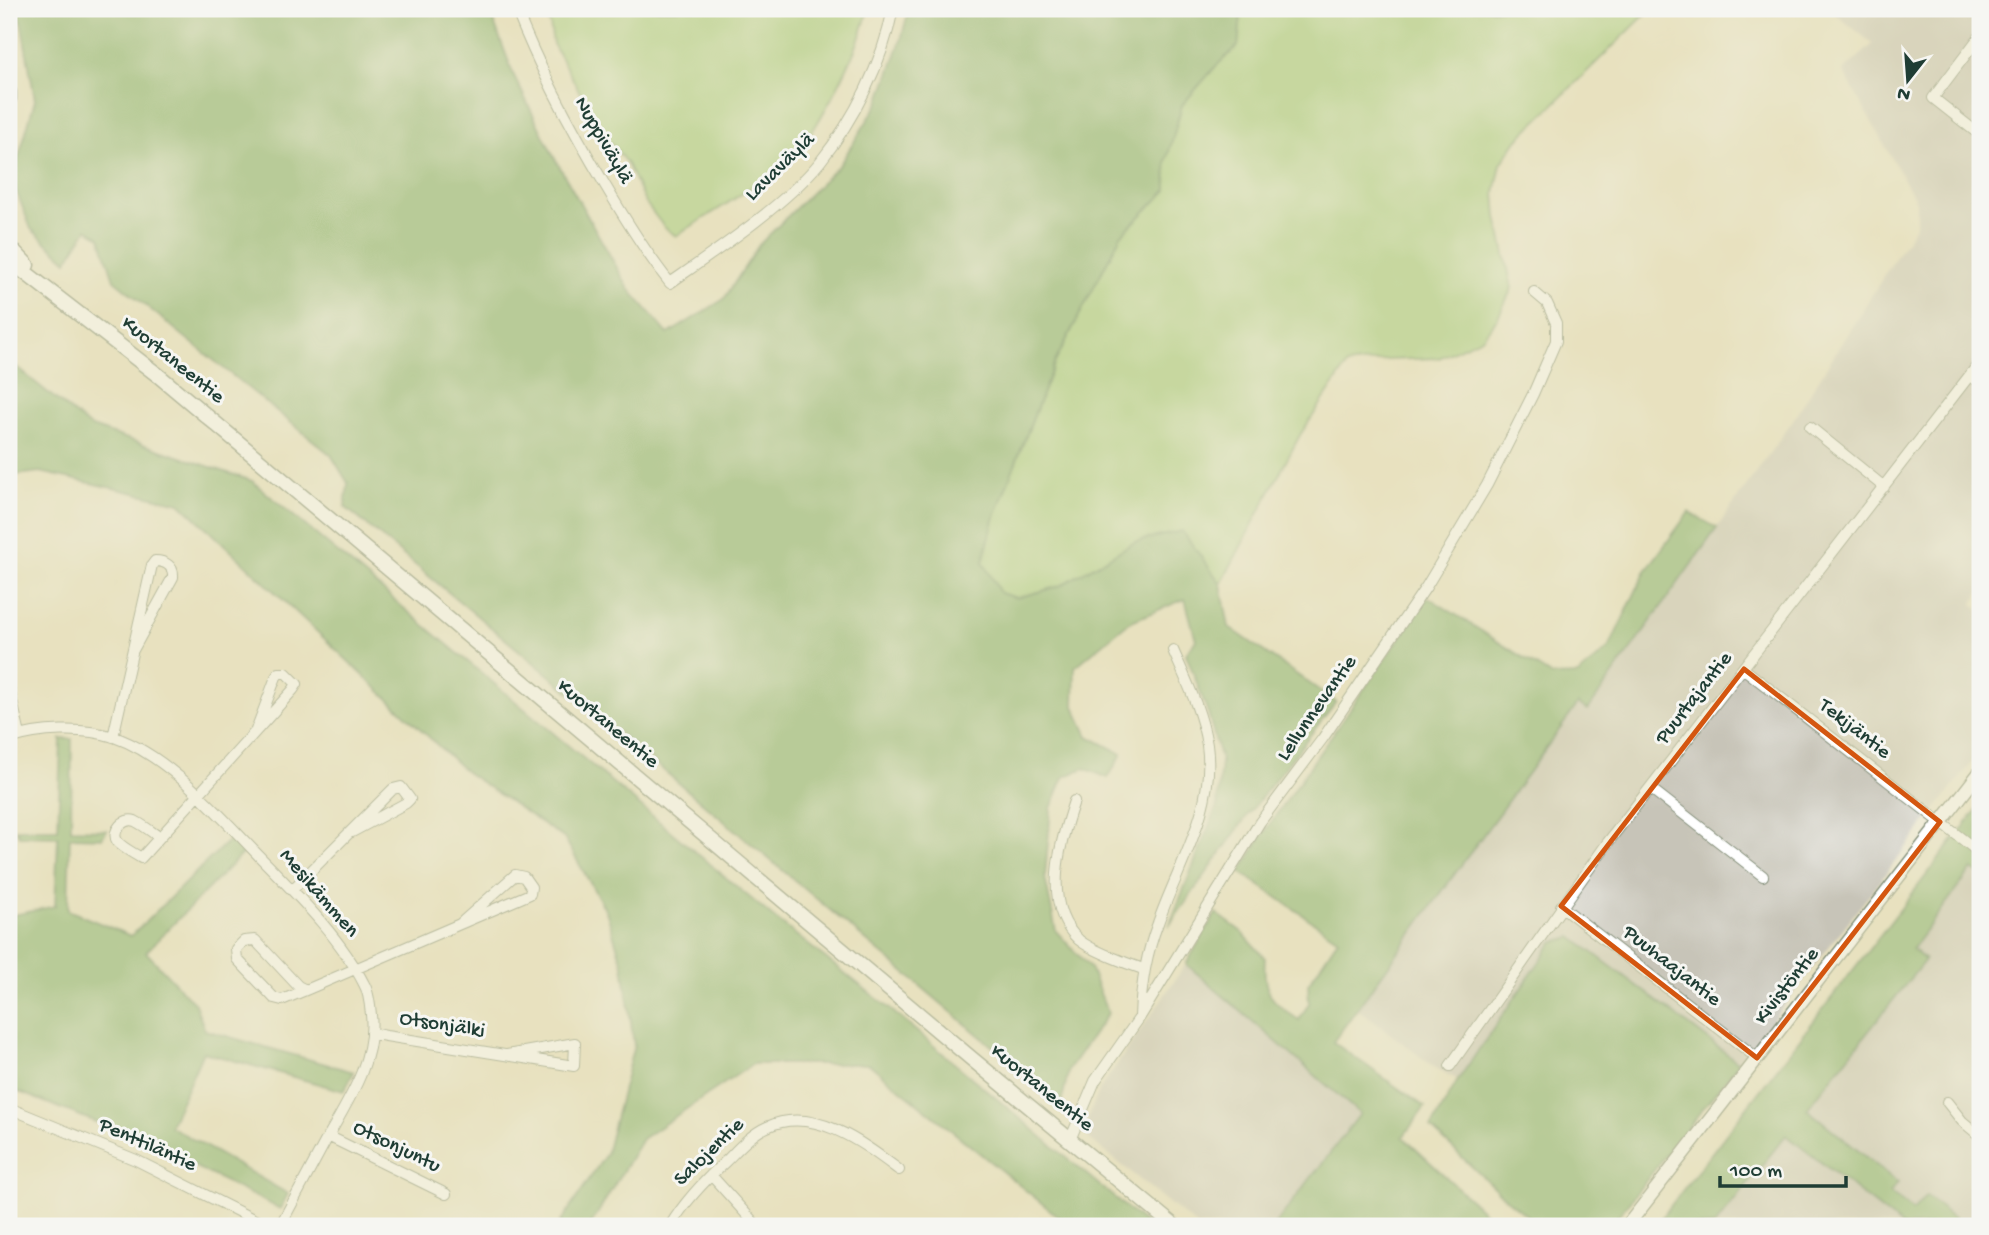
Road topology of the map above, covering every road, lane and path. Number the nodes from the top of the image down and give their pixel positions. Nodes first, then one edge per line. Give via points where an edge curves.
1 (516, 9) edge
2 (893, 9) edge
3 (1980, 36) edge
4 (9, 93) edge
5 (9, 99) edge
6 (1980, 135) edge
7 (9, 246) edge
8 (9, 260) edge
9 (670, 283) joint
10 (1534, 292) dead end
11 (60, 298) junction
12 (1980, 362) edge
13 (1970, 375) junction
14 (1980, 383) edge
15 (1810, 427) dead end
16 (1884, 486) junction
17 (133, 650) junction
18 (1173, 650) dead end
19 (1744, 669) junction
20 (9, 688) edge
21 (256, 730) junction
22 (20, 735) junction
23 (113, 737) junction
24 (9, 739) edge
25 (1980, 772) edge
26 (1650, 788) junction
27 (198, 793) junction
28 (1074, 801) dead end
29 (1940, 822) junction
30 (352, 832) junction
31 (159, 837) dead end
32 (1980, 853) edge
33 (1763, 876) dead end
34 (292, 890) junction
35 (1561, 906) junction
36 (461, 923) junction
37 (1143, 969) junction
38 (356, 970) junction
39 (306, 990) junction
40 (1140, 1017) junction
41 (371, 1033) junction
42 (507, 1055) junction
43 (1757, 1058) junction
44 (1450, 1066) dead end
45 (1947, 1102) dead end
46 (9, 1108) edge
47 (328, 1136) junction
48 (1980, 1136) edge
49 (1070, 1140) junction
50 (899, 1170) dead end
51 (711, 1175) junction
52 (446, 1194) dead end
53 (267, 1226) edge
54 (280, 1226) edge
55 (670, 1226) edge
56 (757, 1226) edge
57 (1174, 1226) edge
58 (1627, 1226) edge

1 - 9 street, Nuppiväylä via 554,95 593,166 637,240
2 - 9 street, Lavaväylä via 873,74 848,125 818,164 776,204
3 - 6 street via 1933,98
4 - 5 highway
7 - 11 highway
8 - 11 highway, Kuortaneentie
10 - 40 street, Lellunnevantie via 1547,303 1556,323 1556,341 1487,485 1426,587 1260,822
11 - 49 highway, Kuortaneentie via 170,385
12 - 13 street, Puurtajantie
13 - 14 street
13 - 16 street, Puurtajantie
15 - 16 street
16 - 19 street, Puurtajantie
17 - 17 street via 152,565 160,561 170,566 173,577
17 - 23 street
18 - 37 street via 1207,745 1208,785 1201,816
19 - 26 street, Puurtajantie
19 - 29 street, Tekijäntie
20 - 22 street
21 - 21 street via 297,684 286,673 276,677
21 - 27 street
22 - 23 street, Mesikämmen via 84,732
22 - 24 street, Mesikämmen
23 - 27 street, Mesikämmen via 146,753
25 - 29 main road, Kivistöntie
26 - 33 street
26 - 35 street, Puurtajantie
27 - 31 street
27 - 34 street, Mesikämmen
28 - 37 street via 1063,834 1057,878 1059,905 1068,928 1081,942
29 - 32 street, Tekijäntie
29 - 43 main road, Kivistöntie
30 - 30 street via 393,789 401,787 407,794 410,799 406,803
30 - 34 street
34 - 38 street, Mesikämmen
35 - 43 street, Puuhaajantie
35 - 44 street, Puurtajantie
36 - 36 street via 530,894 531,887 524,877 515,876
36 - 38 street
37 - 40 street
38 - 39 street
38 - 41 street, Mesikämmen via 366,986
39 - 39 street via 282,1000 274,998 237,959 236,949 244,941 255,940
40 - 49 street, Lellunnevantie via 1096,1081
41 - 42 street, Otsonjälki
41 - 47 street, Mesikämmen via 359,1079
42 - 42 street, Otsonjälki via 574,1066 575,1043 548,1048
43 - 58 main road, Kivistöntie
45 - 48 street
46 - 53 street, Penttiläntie via 136,1160
47 - 52 street, Otsonjuntu
47 - 54 street, Mesikämmen
49 - 57 highway, Kuortaneentie
50 - 51 street, Salojentie via 840,1131 790,1122 757,1133
51 - 55 street, Salojentie
51 - 56 street

